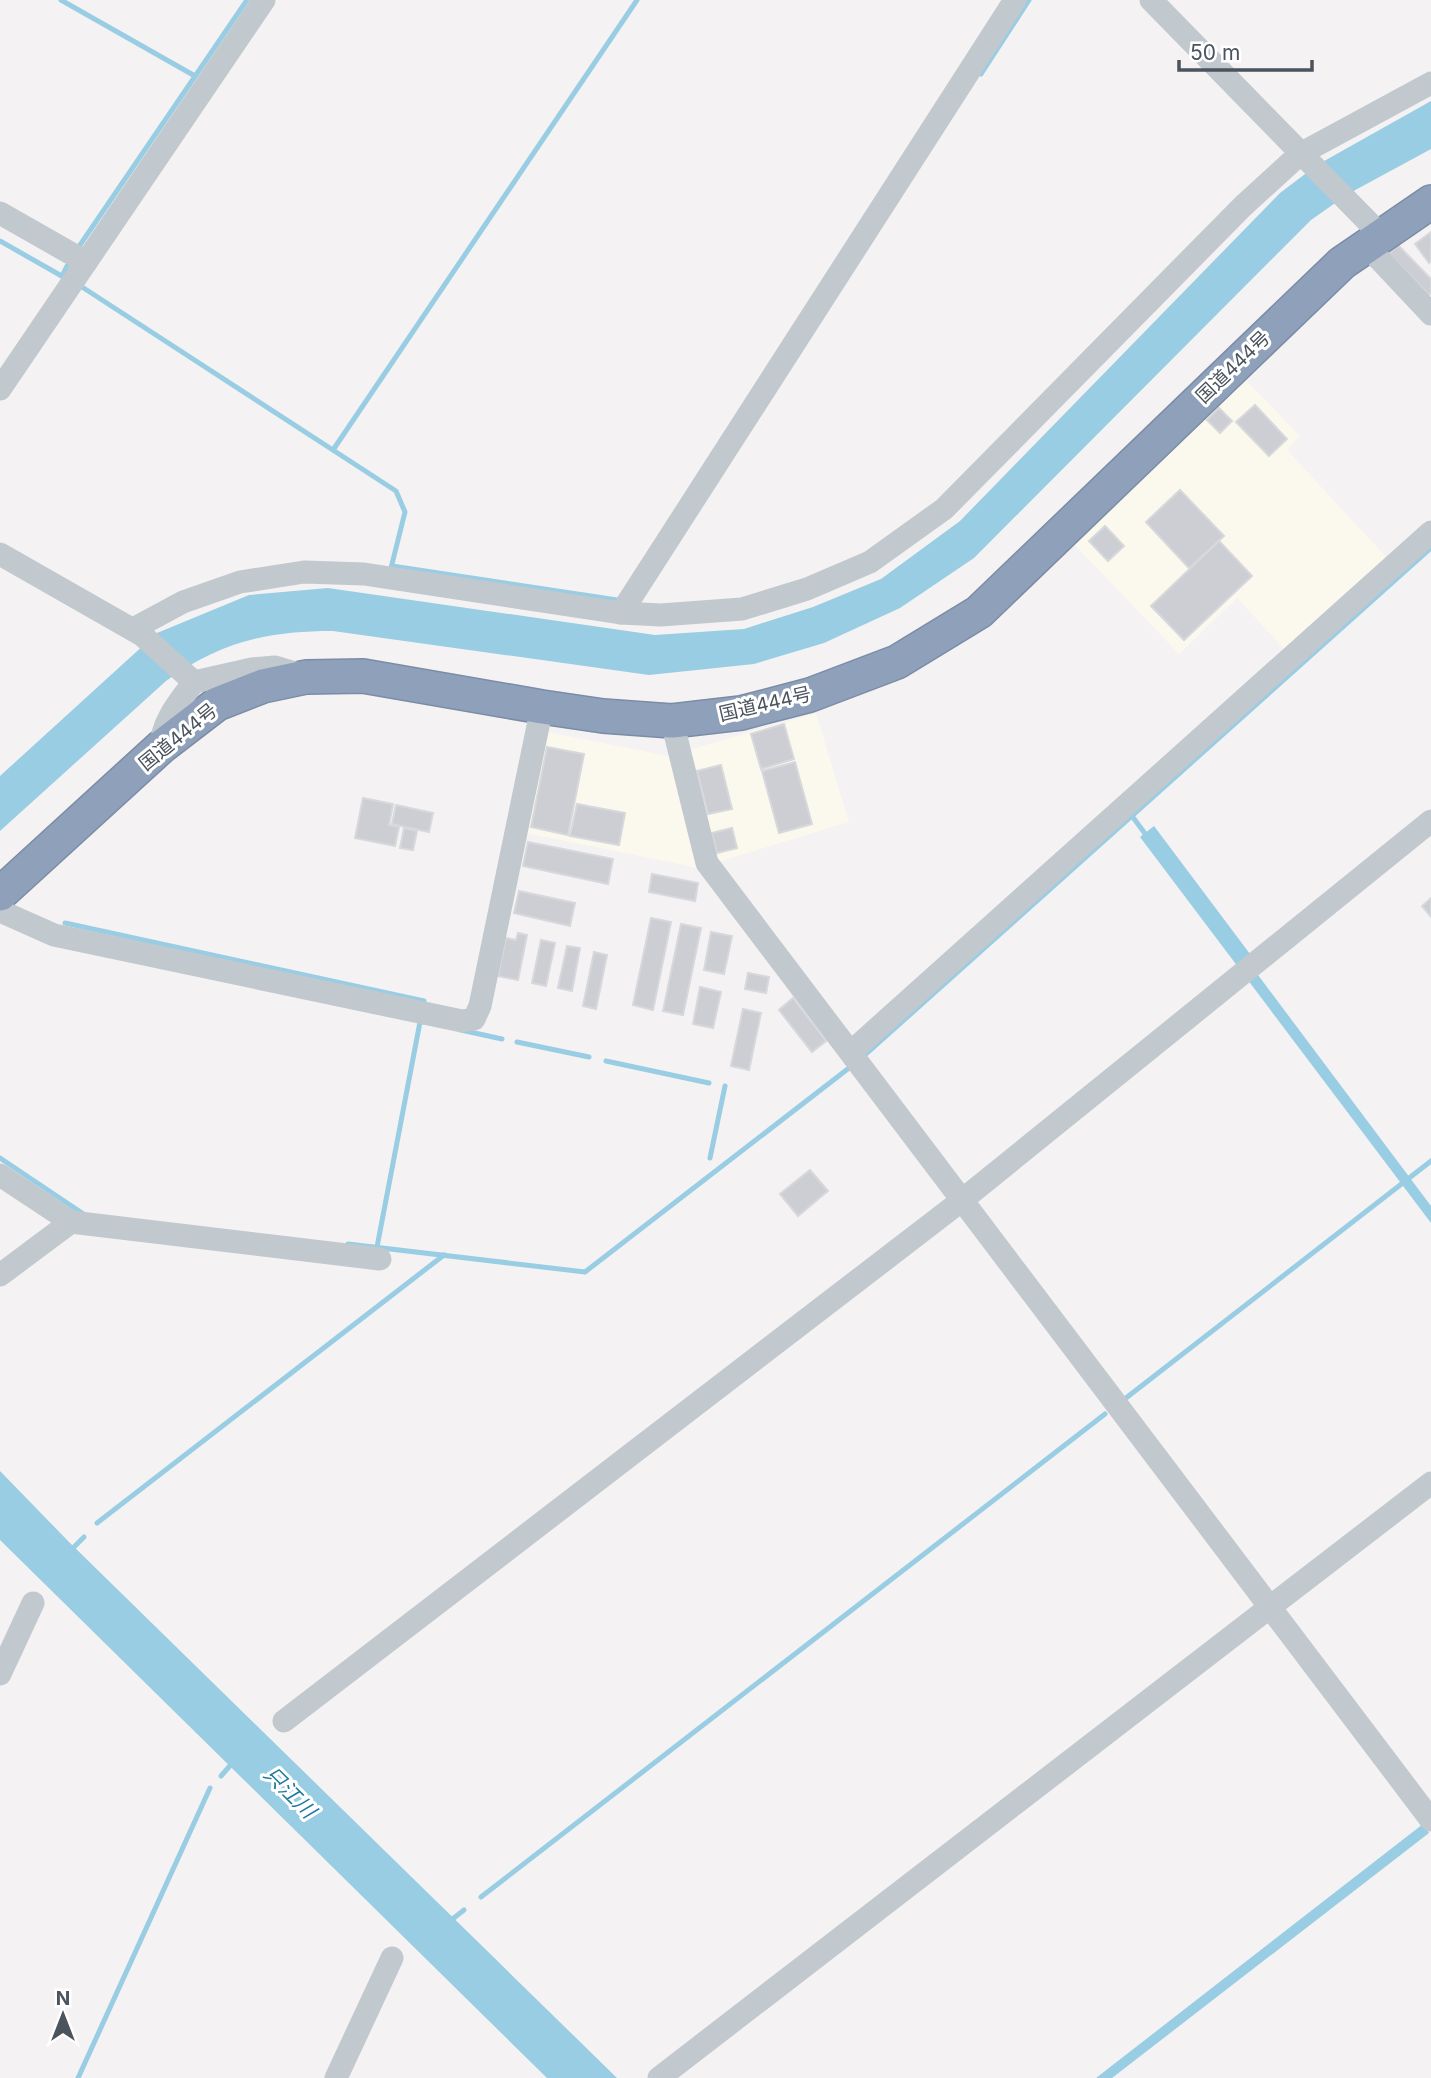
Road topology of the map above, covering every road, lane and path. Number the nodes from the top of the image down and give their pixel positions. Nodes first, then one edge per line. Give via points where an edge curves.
1 (264, 0) edge
2 (1015, 0) edge
3 (1151, 0) edge
4 (1431, 83) edge
5 (1302, 155) junction
6 (1431, 202) edge
7 (0, 213) edge
8 (1373, 240) junction
9 (77, 275) junction
10 (1431, 314) edge
11 (0, 389) edge
12 (1431, 533) edge
13 (0, 554) edge
14 (621, 613) junction
15 (137, 632) junction
16 (306, 677) junction
17 (192, 679) junction
18 (542, 707) junction
19 (672, 721) junction
20 (161, 747) junction
21 (1431, 821) edge
22 (0, 894) edge
23 (0, 911) edge
24 (851, 1052) junction
25 (0, 1175) edge
26 (961, 1201) junction
27 (71, 1222) junction
28 (380, 1259) dead end
29 (0, 1275) edge
30 (1431, 1483) edge
31 (33, 1603) dead end
32 (1269, 1607) junction
33 (0, 1674) edge
34 (284, 1721) dead end
35 (1430, 1819) edge
36 (392, 1958) dead end
37 (336, 2078) edge
38 (659, 2078) edge

1 - 9 street
2 - 14 street
3 - 5 street
4 - 5 street
5 - 8 street via 1356,211
5 - 14 street via 1243,206 944,509 870,562 807,590 743,609
6 - 8 highway, 国道444号
7 - 9 street
8 - 10 street
8 - 19 highway, 国道444号 via 1342,263 979,612 897,662 810,695 741,713
9 - 11 street
12 - 24 street
13 - 15 street
14 - 15 street via 388,578 304,572 240,582 183,602
15 - 17 street
16 - 17 street via 275,667
16 - 18 highway, 国道444号 via 363,676
16 - 20 highway, 国道444号 via 263,686 217,704
17 - 20 street via 169,716
18 - 19 highway, 国道444号
18 - 23 street via 474,1019 462,1021 54,936
19 - 24 street via 707,863
20 - 22 highway, 国道444号
21 - 26 street
24 - 26 street
25 - 27 street
26 - 32 street
26 - 34 street
27 - 28 street
27 - 29 street
30 - 32 street
31 - 33 street
32 - 35 street
32 - 38 street
36 - 37 street

